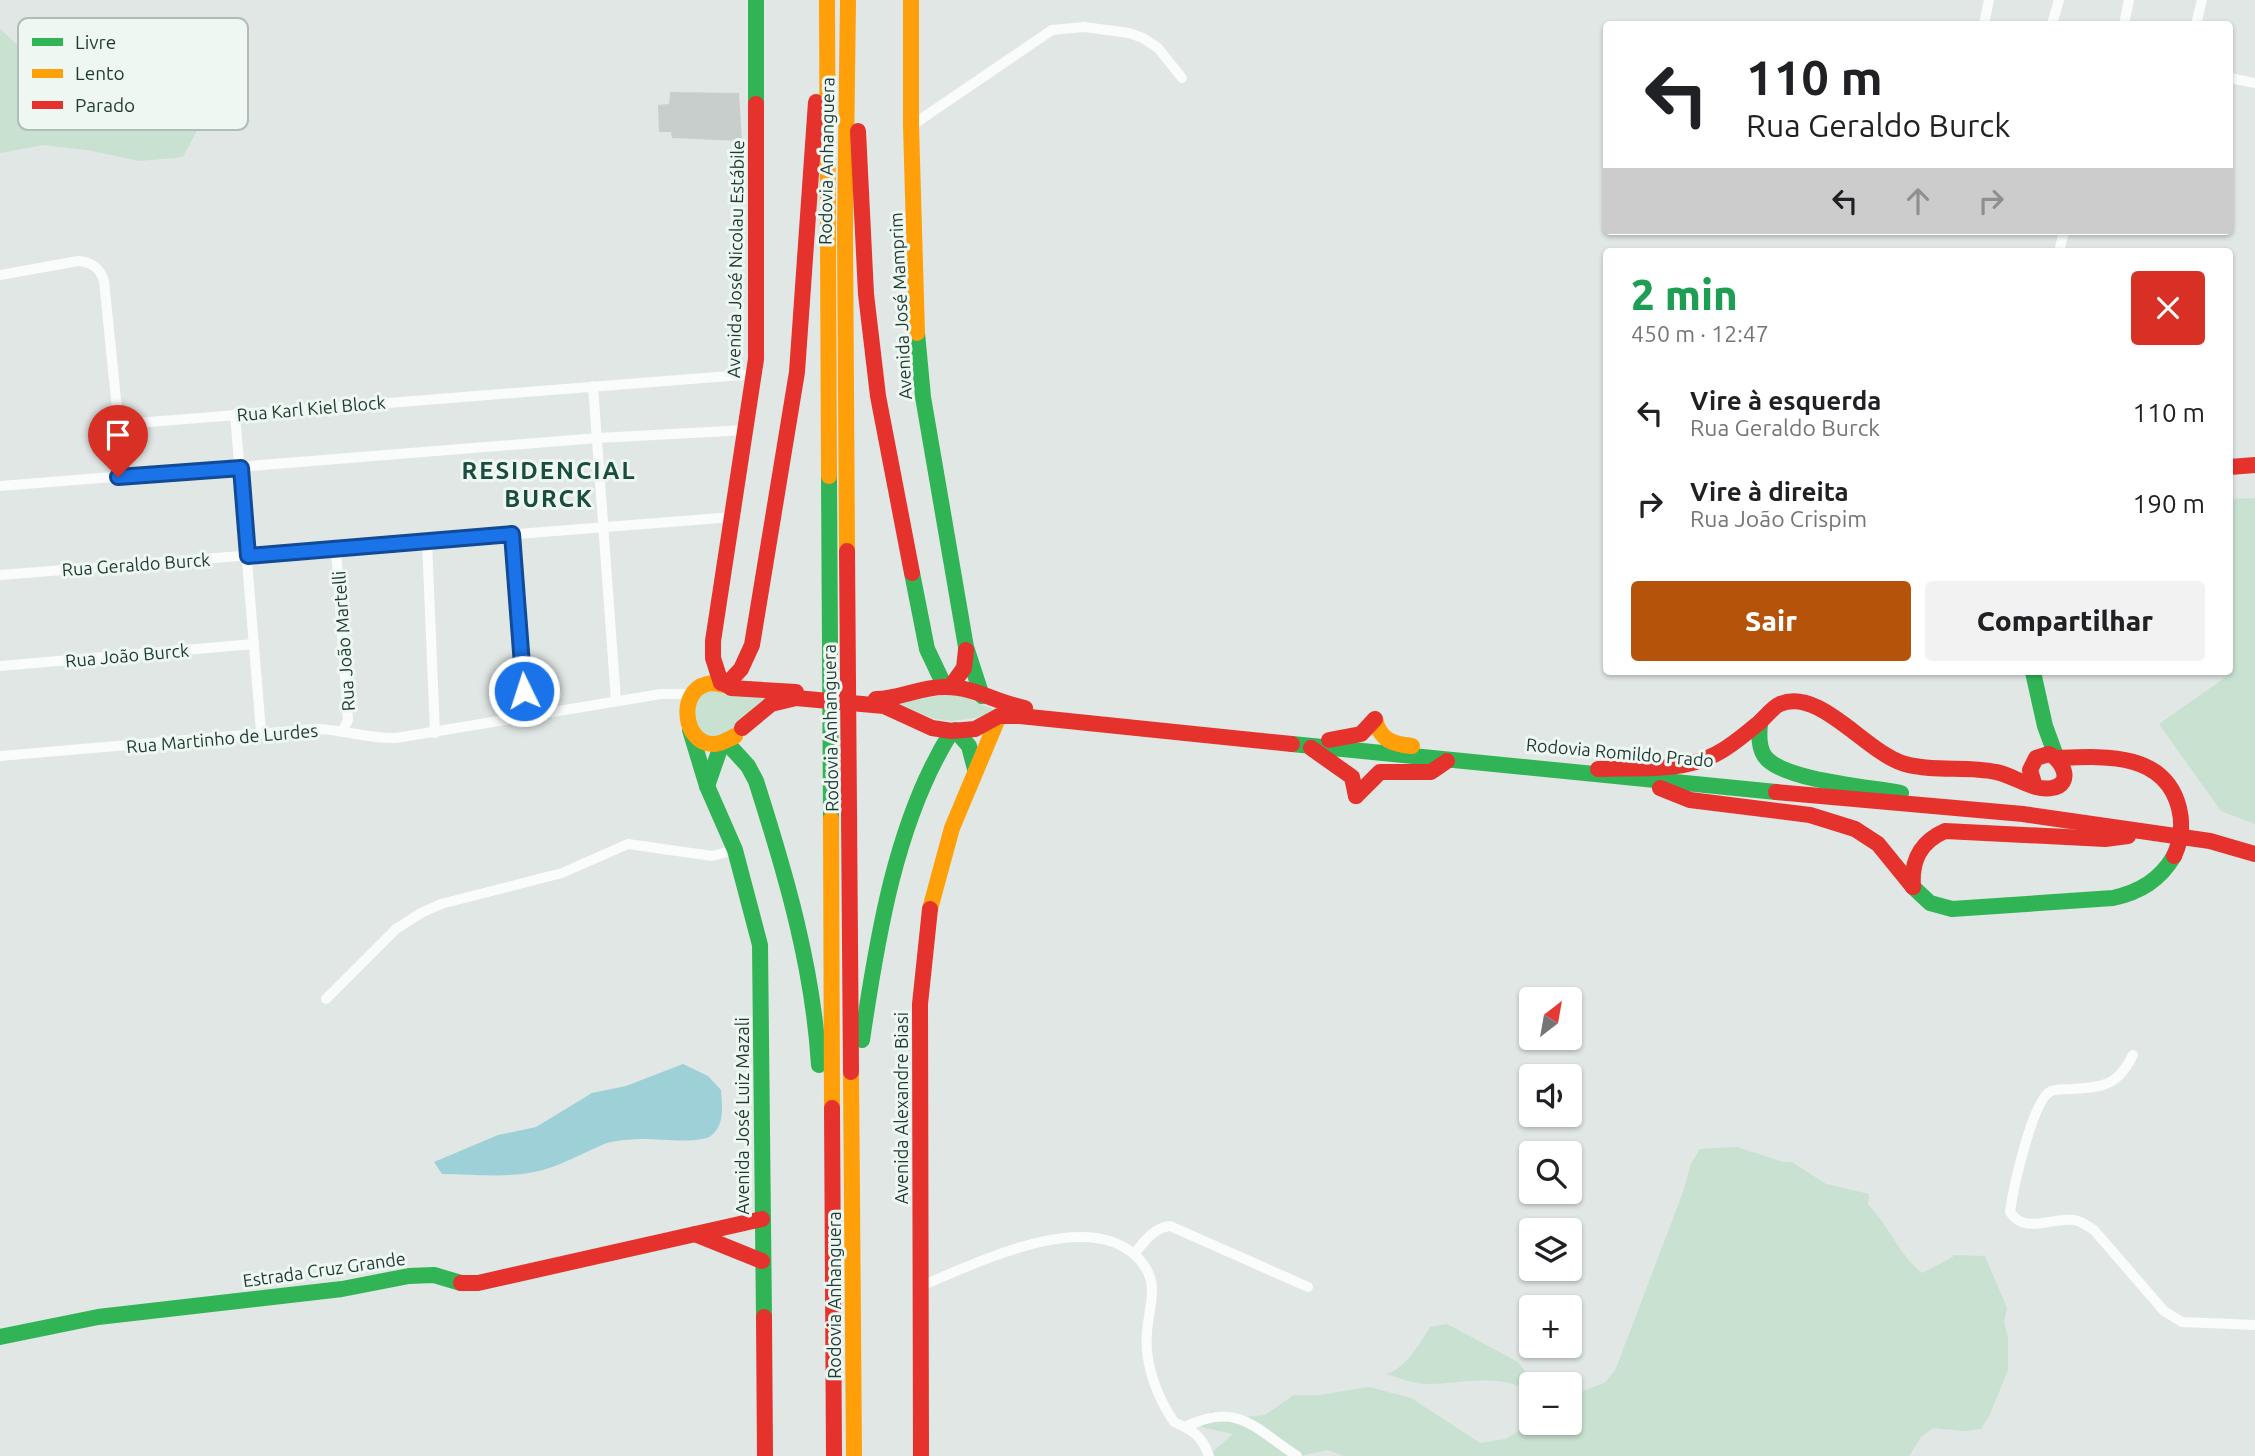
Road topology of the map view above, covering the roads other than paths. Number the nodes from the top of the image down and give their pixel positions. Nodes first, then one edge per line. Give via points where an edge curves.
1 (756, 0) edge
2 (826, 0) edge
3 (848, 0) edge
4 (911, 0) edge
5 (1989, 0) edge
6 (2059, 0) edge
7 (2129, 0) edge
8 (2202, 0) edge
9 (1985, 21) edge
10 (2053, 21) edge
11 (2125, 21) edge
12 (2197, 21) edge
13 (1182, 78) dead end
14 (2233, 79) edge
15 (2255, 83) edge
16 (911, 126) junction
17 (0, 275) edge
18 (754, 374) junction
19 (593, 386) junction
20 (234, 414) junction
21 (746, 430) junction
22 (598, 438) junction
23 (2255, 466) edge
24 (2233, 467) edge
25 (241, 468) junction
26 (0, 486) edge
27 (733, 517) junction
28 (605, 527) junction
29 (512, 534) junction
30 (427, 542) junction
31 (336, 548) junction
32 (248, 556) junction
33 (0, 575) edge
34 (713, 641) junction
35 (254, 644) junction
36 (966, 648) junction
37 (0, 666) edge
38 (2034, 675) edge
39 (726, 685) junction
40 (948, 687) junction
41 (695, 691) junction
42 (799, 696) junction
43 (982, 696) junction
44 (616, 701) junction
45 (884, 703) junction
46 (999, 716) junction
47 (526, 718) junction
48 (1760, 722) junction
49 (2045, 726) junction
50 (690, 730) junction
51 (954, 730) junction
52 (261, 732) junction
53 (342, 732) junction
54 (435, 733) junction
55 (724, 743) junction
56 (1312, 745) junction
57 (2107, 756) junction
58 (0, 757) edge
59 (2057, 757) junction
60 (1447, 759) junction
61 (2035, 760) junction
62 (975, 769) junction
63 (1594, 769) junction
64 (2001, 772) junction
65 (2065, 776) junction
66 (1640, 780) junction
67 (2034, 783) junction
68 (707, 786) junction
69 (1928, 800) junction
70 (2154, 833) junction
71 (2255, 848) edge
72 (735, 850) junction
73 (2255, 854) edge
74 (1913, 887) junction
75 (326, 999) dead end
76 (2133, 1055) dead end
77 (853, 1100) junction
78 (762, 1219) junction
79 (692, 1234) junction
80 (1133, 1254) junction
81 (762, 1261) junction
82 (921, 1286) junction
83 (1308, 1287) dead end
84 (2255, 1325) edge
85 (0, 1337) edge
86 (834, 1377) junction
87 (1185, 1427) junction
88 (765, 1456) edge
89 (834, 1456) edge
90 (855, 1456) edge
91 (921, 1456) edge
92 (1209, 1456) edge
93 (1297, 1456) edge

1 - 18 main road, Avenida José Nicolau Estábile
2 - 39 main road via 797,372 752,645 741,669
2 - 86 main road, Rodovia Anhanguera
3 - 40 main road via 866,294 878,396 927,649
3 - 77 main road, Rodovia Anhanguera via 845,230
4 - 16 main road, Avenida José Mamprim
5 - 9 street
6 - 10 street
7 - 11 street
8 - 12 street
13 - 16 street via 1158,48 1129,33 1084,27 1052,30
14 - 15 street
16 - 36 main road, Avenida José Mamprim via 922,385
17 - 20 street, Rua Karl Kiel Block via 78,261 92,264 102,273 117,409 123,419 146,424
18 - 19 street, Rua Karl Kiel Block
18 - 21 main road, Avenida José Nicolau Estábile
19 - 20 street, Rua Karl Kiel Block
19 - 22 street
20 - 25 street
21 - 22 street
21 - 27 main road, Avenida José Nicolau Estábile
22 - 25 street
22 - 28 street
23 - 24 main road
25 - 26 street
25 - 32 street
27 - 28 street, Rua Geraldo Burck
27 - 34 main road, Avenida José Nicolau Estábile
28 - 29 street, Rua Geraldo Burck
28 - 44 street
29 - 30 street, Rua Geraldo Burck
29 - 47 street
30 - 31 street, Rua Geraldo Burck
30 - 54 street
31 - 32 street, Rua Geraldo Burck
31 - 53 street, Rua João Martelli via 348,720
32 - 33 street, Rua Geraldo Burck
32 - 35 street
34 - 39 main road, Avenida José Nicolau Estábile via 713,658
34 - 41 main road, Avenida José Nicolau Estábile
35 - 37 street, Rua João Burck
35 - 52 street
36 - 40 main road, Avenida José Mamprim via 964,668
36 - 43 main road, Avenida José Mamprim
38 - 49 main road
39 - 41 main road via 712,683
39 - 42 main road
40 - 43 main road, Rodovia Romildo Prado
40 - 45 main road
41 - 44 street, Rua Martinho de Lurdes
41 - 50 main road, Avenida José Nicolau Estábile via 686,705
42 - 45 main road
42 - 55 main road via 771,704
43 - 56 main road, Rodovia Romildo Prado via 1020,708
44 - 47 street, Rua Martinho de Lurdes
45 - 51 main road via 932,728
46 - 51 main road via 975,729
46 - 56 main road, Rodovia Romildo Prado
46 - 62 main road, Avenida Alexandre Biasi
47 - 54 street, Rua Martinho de Lurdes
48 - 63 main road via 1706,760 1681,766
48 - 64 main road via 1774,705 1800,699 1822,708 1880,755 1905,765
48 - 69 main road via 1765,757 1790,773
49 - 59 main road
49 - 61 main road
50 - 55 main road via 704,741
50 - 68 main road, Avenida José Luiz Mazali
51 - 62 main road via 969,746
51 - 77 main road via 925,775 908,821 876,950
52 - 53 street, Rua Martinho de Lurdes
52 - 58 street, Rua Martinho de Lurdes
53 - 54 street, Rua Martinho de Lurdes via 378,738
55 - 68 main road
55 - 86 main road via 748,766 756,781 798,914 809,968 818,1036 820,1252
56 - 60 main road, Rodovia Romildo Prado
56 - 60 main road via 1359,737 1375,719 1383,739
56 - 60 main road via 1352,777 1356,796 1380,772 1431,772
57 - 59 main road
57 - 65 main road
57 - 74 main road via 2140,762 2163,777 2181,810 2181,834 2172,860 2155,880 2113,898 1943,908 1924,899
59 - 61 main road via 2049,754
59 - 65 main road
60 - 63 main road, Rodovia Romildo Prado
60 - 66 main road, Rodovia Romildo Prado
61 - 64 main road
61 - 67 main road via 2030,770
62 - 82 main road, Avenida Alexandre Biasi via 932,897 924,951 920,1004
63 - 69 main road, Rodovia Romildo Prado
64 - 67 main road
65 - 67 main road via 2052,789
66 - 70 main road, Rodovia Romildo Prado via 2023,814
66 - 74 main road via 1689,800 1763,808 1851,827 1886,852
68 - 72 main road, Avenida José Luiz Mazali
69 - 71 main road, Rodovia Romildo Prado via 2149,823
70 - 73 main road, Rodovia Romildo Prado via 2210,841
70 - 74 main road via 2105,839 1945,831 1917,851
72 - 75 street via 712,856 628,844 562,873 441,904 396,929
72 - 78 main road, Avenida José Luiz Mazali via 760,945
76 - 84 street via 2124,1073 2110,1083 2052,1090 2043,1097 2010,1212 2025,1224 2084,1223 2164,1311 2182,1322
77 - 90 main road, Rodovia Anhanguera
78 - 79 main road, Estrada Cruz Grande
78 - 81 main road, Avenida José Luiz Mazali
79 - 81 main road
79 - 85 main road, Estrada Cruz Grande via 478,1283 434,1275 409,1276 342,1289 98,1317
80 - 82 street via 1100,1238 1051,1241 1003,1253
80 - 83 street via 1153,1232 1170,1226
80 - 87 street via 1145,1265 1152,1288 1146,1334 1153,1378 1174,1422
81 - 88 main road, Avenida José Luiz Mazali
82 - 91 main road, Avenida Alexandre Biasi
86 - 89 main road, Rodovia Anhanguera
87 - 92 street via 1203,1439
87 - 93 street via 1206,1416 1238,1418

